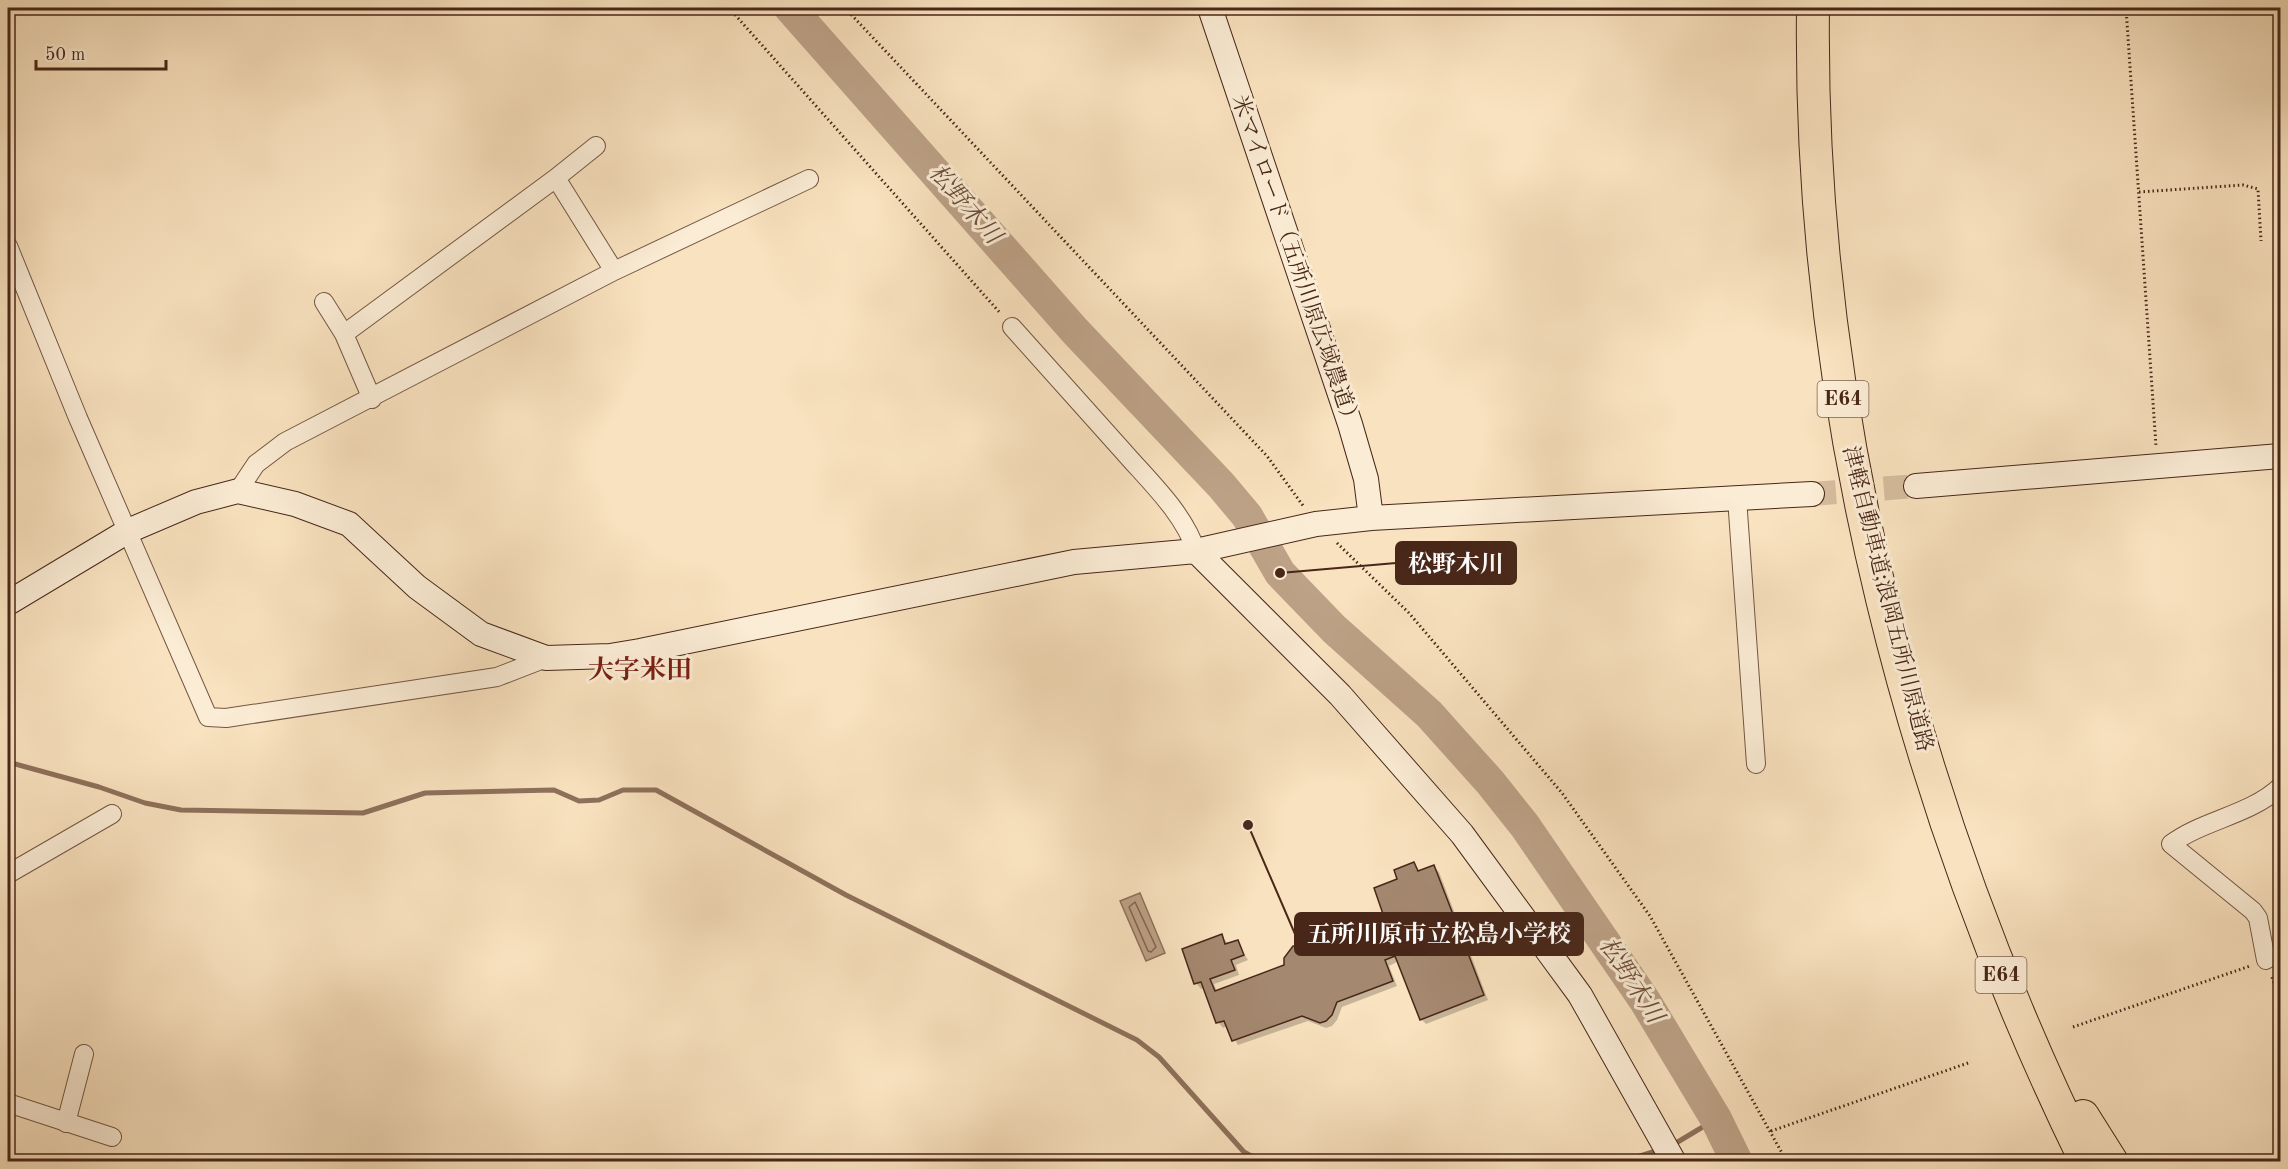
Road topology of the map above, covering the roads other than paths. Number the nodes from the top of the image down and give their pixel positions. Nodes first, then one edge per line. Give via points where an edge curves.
1 (1209, 8) edge
2 (1813, 8) edge
3 (596, 146) dead end
4 (556, 178) junction
5 (809, 179) dead end
6 (8, 246) edge
7 (614, 271) junction
8 (324, 302) dead end
9 (1012, 327) road end
10 (344, 334) junction
11 (372, 399) junction
12 (2280, 456) edge
13 (1916, 486) tunnel mouth
14 (238, 491) junction
15 (1812, 494) tunnel mouth
16 (1737, 498) junction
17 (1371, 518) junction
18 (128, 531) junction
19 (1206, 548) junction
20 (8, 603) edge
21 (546, 658) junction
22 (1756, 764) dead end
23 (1932, 782) junction
24 (2280, 787) edge
25 (112, 814) dead end
26 (8, 874) edge
27 (2266, 960) road end
28 (84, 1054) dead end
29 (8, 1103) edge
30 (66, 1123) junction
31 (112, 1137) dead end
32 (1674, 1161) edge
33 (2065, 1161) edge
34 (2086, 1161) edge
35 (2112, 1161) edge

1 - 17 street, 米マイロード（五所川原広域農道） via 1361,459
2 - 23 highway, 津軽自動車道;浪岡五所川原道路 / E64 via 1812,84 1827,288 1850,448 1886,608
3 - 4 street
4 - 7 street
4 - 10 street
5 - 7 street
6 - 18 street
7 - 11 street
8 - 10 street
9 - 19 street
10 - 11 street
11 - 14 street via 285,442 256,464
12 - 13 street
14 - 18 street via 196,502
14 - 21 street via 295,504 349,524 417,587 481,634
15 - 16 street
16 - 17 street
16 - 22 street
17 - 19 street via 1310,525
18 - 20 street
18 - 21 street via 208,717 226,718 497,677
19 - 21 street via 1074,562 610,656
19 - 32 street via 1462,834 1580,995
23 - 33 highway via 1952,874 1976,956
23 - 34 highway, 津軽自動車道;浪岡五所川原道路 / E64 via 1991,951
23 - 35 highway via 1997,940 2077,1106
24 - 27 street via 2171,844 2253,911 2258,918
25 - 26 street
28 - 30 street
29 - 30 street
30 - 31 street

